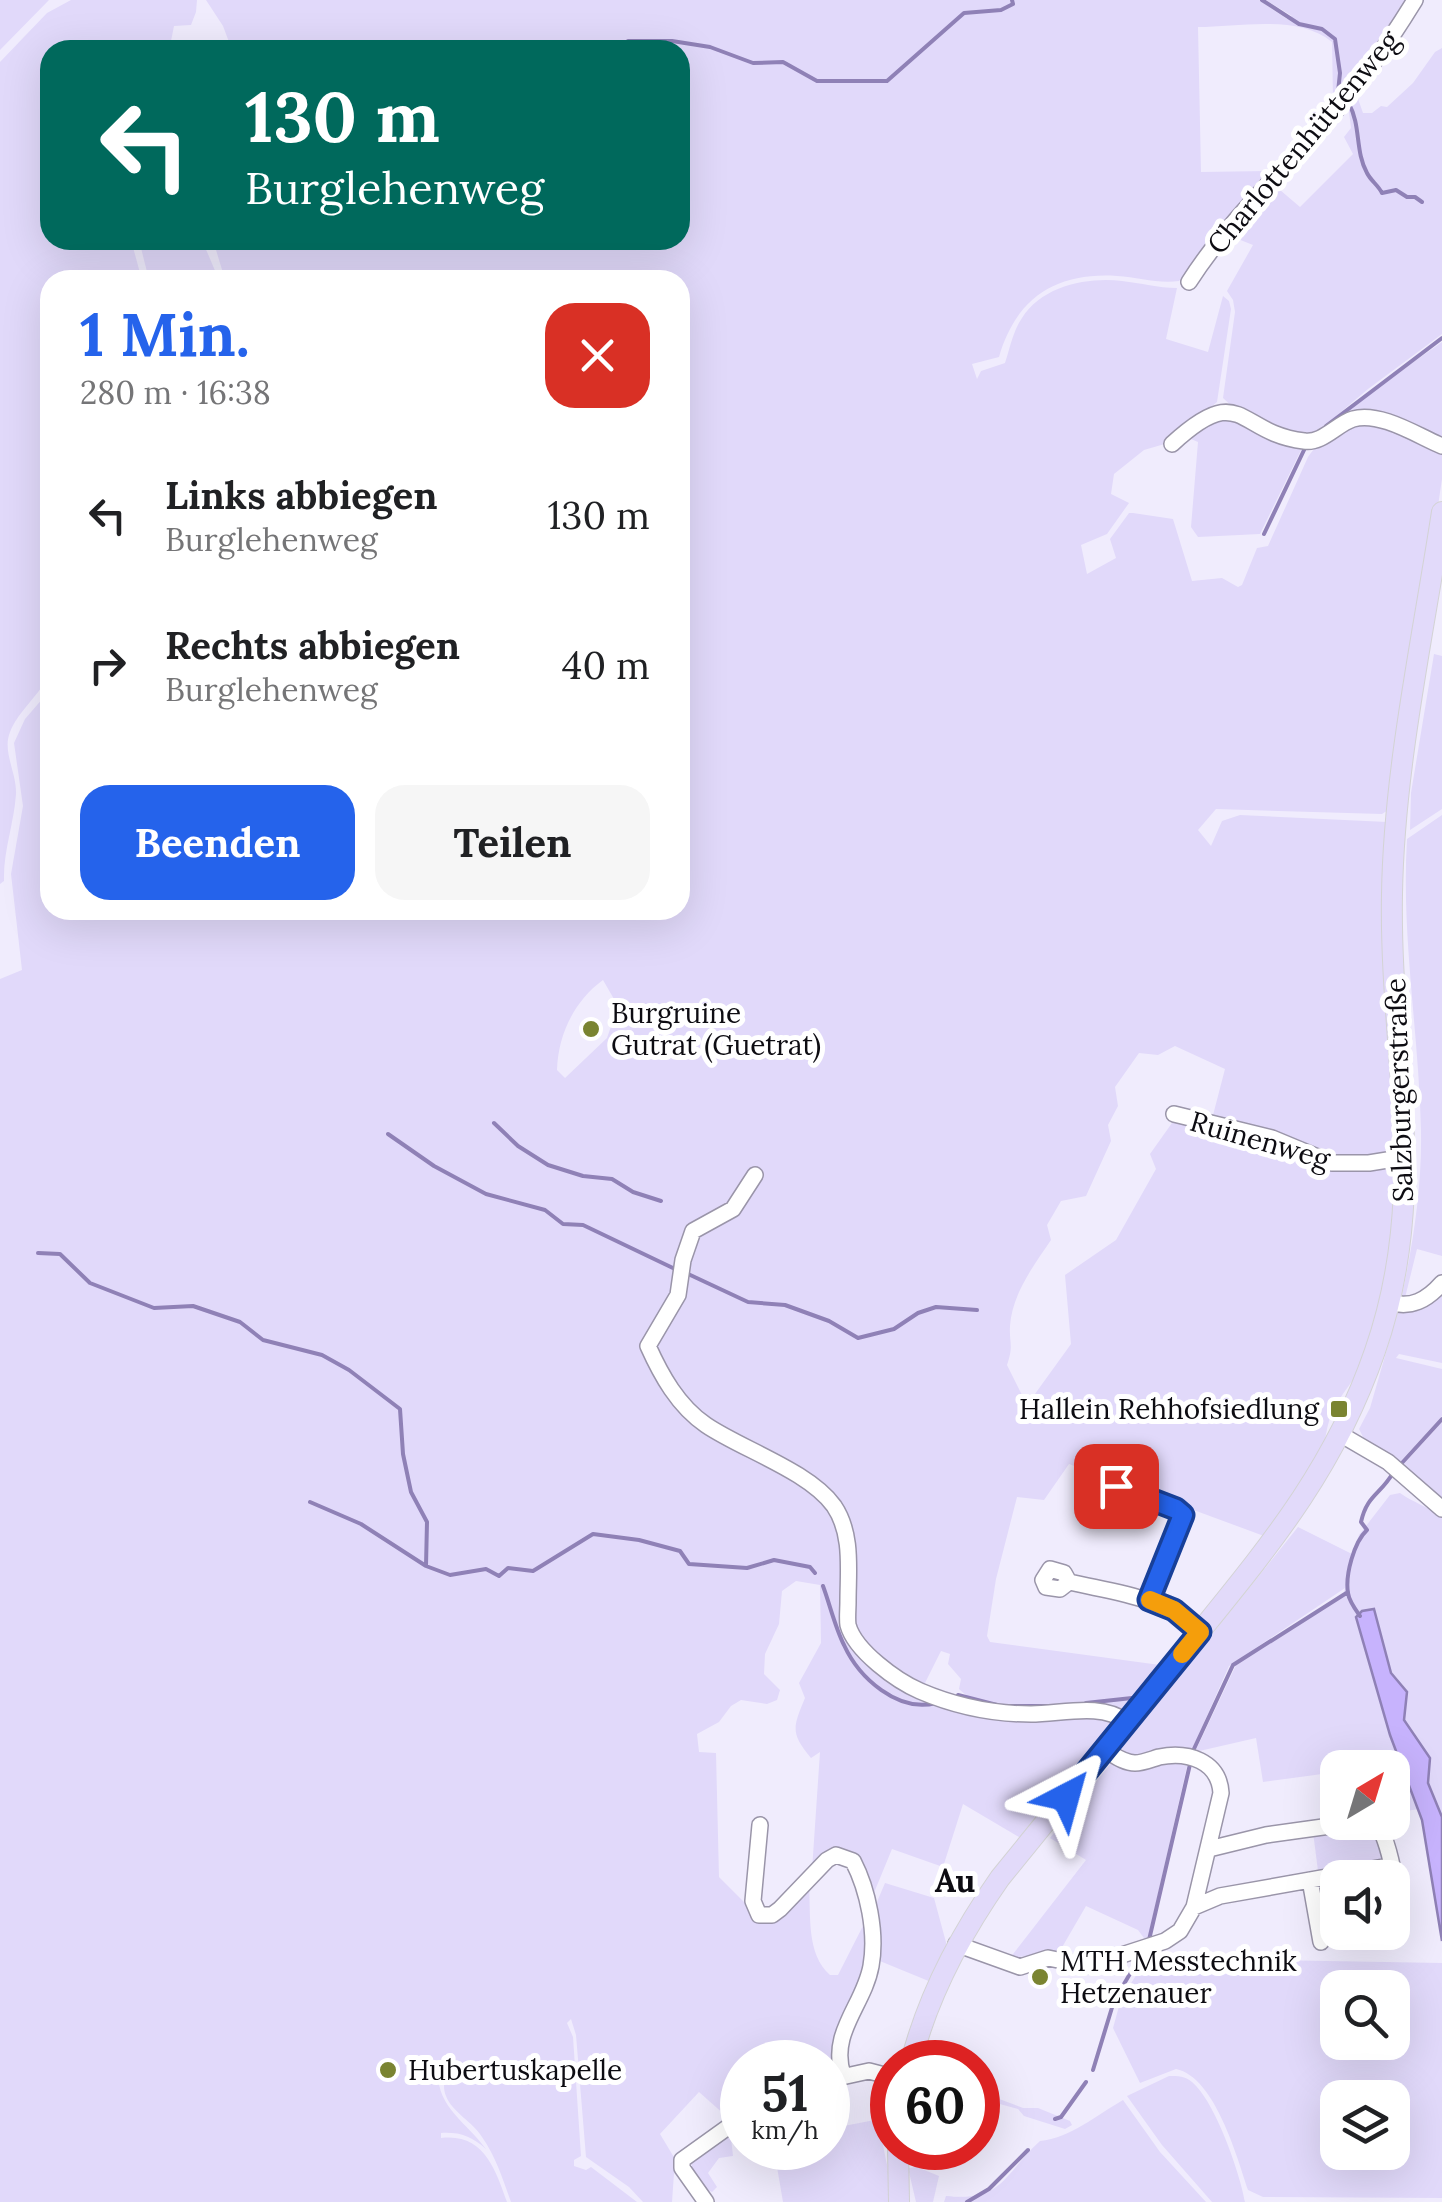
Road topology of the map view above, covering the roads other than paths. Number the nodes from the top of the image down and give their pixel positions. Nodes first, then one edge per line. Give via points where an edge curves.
1 (1416, 0) edge
2 (1189, 282) dead end
3 (1172, 444) dead end
4 (1442, 446) edge
5 (1442, 512) edge
6 (1174, 1114) dead end
7 (1406, 1157) junction
8 (754, 1174) dead end
9 (1442, 1283) edge
10 (1389, 1302) junction
11 (1340, 1434) junction
12 (1104, 1487) dead end
13 (1442, 1508) edge
14 (1069, 1582) dead end
15 (1149, 1600) junction
16 (1194, 1628) junction
17 (1123, 1719) junction
18 (1105, 1750) junction
19 (760, 1825) dead end
20 (1320, 1828) edge
21 (1209, 1849) junction
22 (1320, 1879) edge
23 (1310, 1880) junction
24 (1194, 1907) junction
25 (1320, 1936) edge
26 (956, 1944) junction
27 (841, 2040) edge
28 (918, 2040) edge
29 (720, 2133) edge
30 (898, 2170) edge
31 (706, 2202) edge
32 (899, 2202) edge

1 - 2 street, Charlottenhüttenweg via 1376,61 1233,222
3 - 4 street via 1206,416 1227,411 1309,442 1373,418
5 - 7 main road, Salzburgerstraße via 1392,866
6 - 7 street, Ruinenweg via 1272,1138 1332,1163
7 - 10 main road, Salzburgerstraße via 1403,1228
8 - 17 street via 733,1209 693,1231 678,1294 648,1346 660,1373 702,1423 788,1469 833,1504 847,1534 848,1626 890,1673 916,1690 979,1710 1094,1711
9 - 10 street via 1424,1300
10 - 11 main road, Salzburgerstraße
11 - 13 street via 1388,1462
11 - 16 main road, Salzburgerstraße via 1292,1516
12 - 15 street via 1183,1515
14 - 15 street
15 - 16 street
16 - 17 main road, Salzburgerstraße
17 - 18 main road, Salzburgerstraße
18 - 21 street via 1135,1763 1162,1756 1209,1764 1222,1793
18 - 26 main road, Salzburgerstraße via 1000,1878
19 - 27 street via 753,1901 759,1916 780,1909 836,1855 853,1860 860,1873 873,1939 871,1969
20 - 21 street
21 - 24 street
22 - 23 street
23 - 24 street
23 - 25 street
24 - 26 street via 1165,1942 1088,1966 1048,1958 1020,1967
26 - 28 main road, Salzburgerstraße
29 - 31 street via 682,2160
30 - 32 main road

